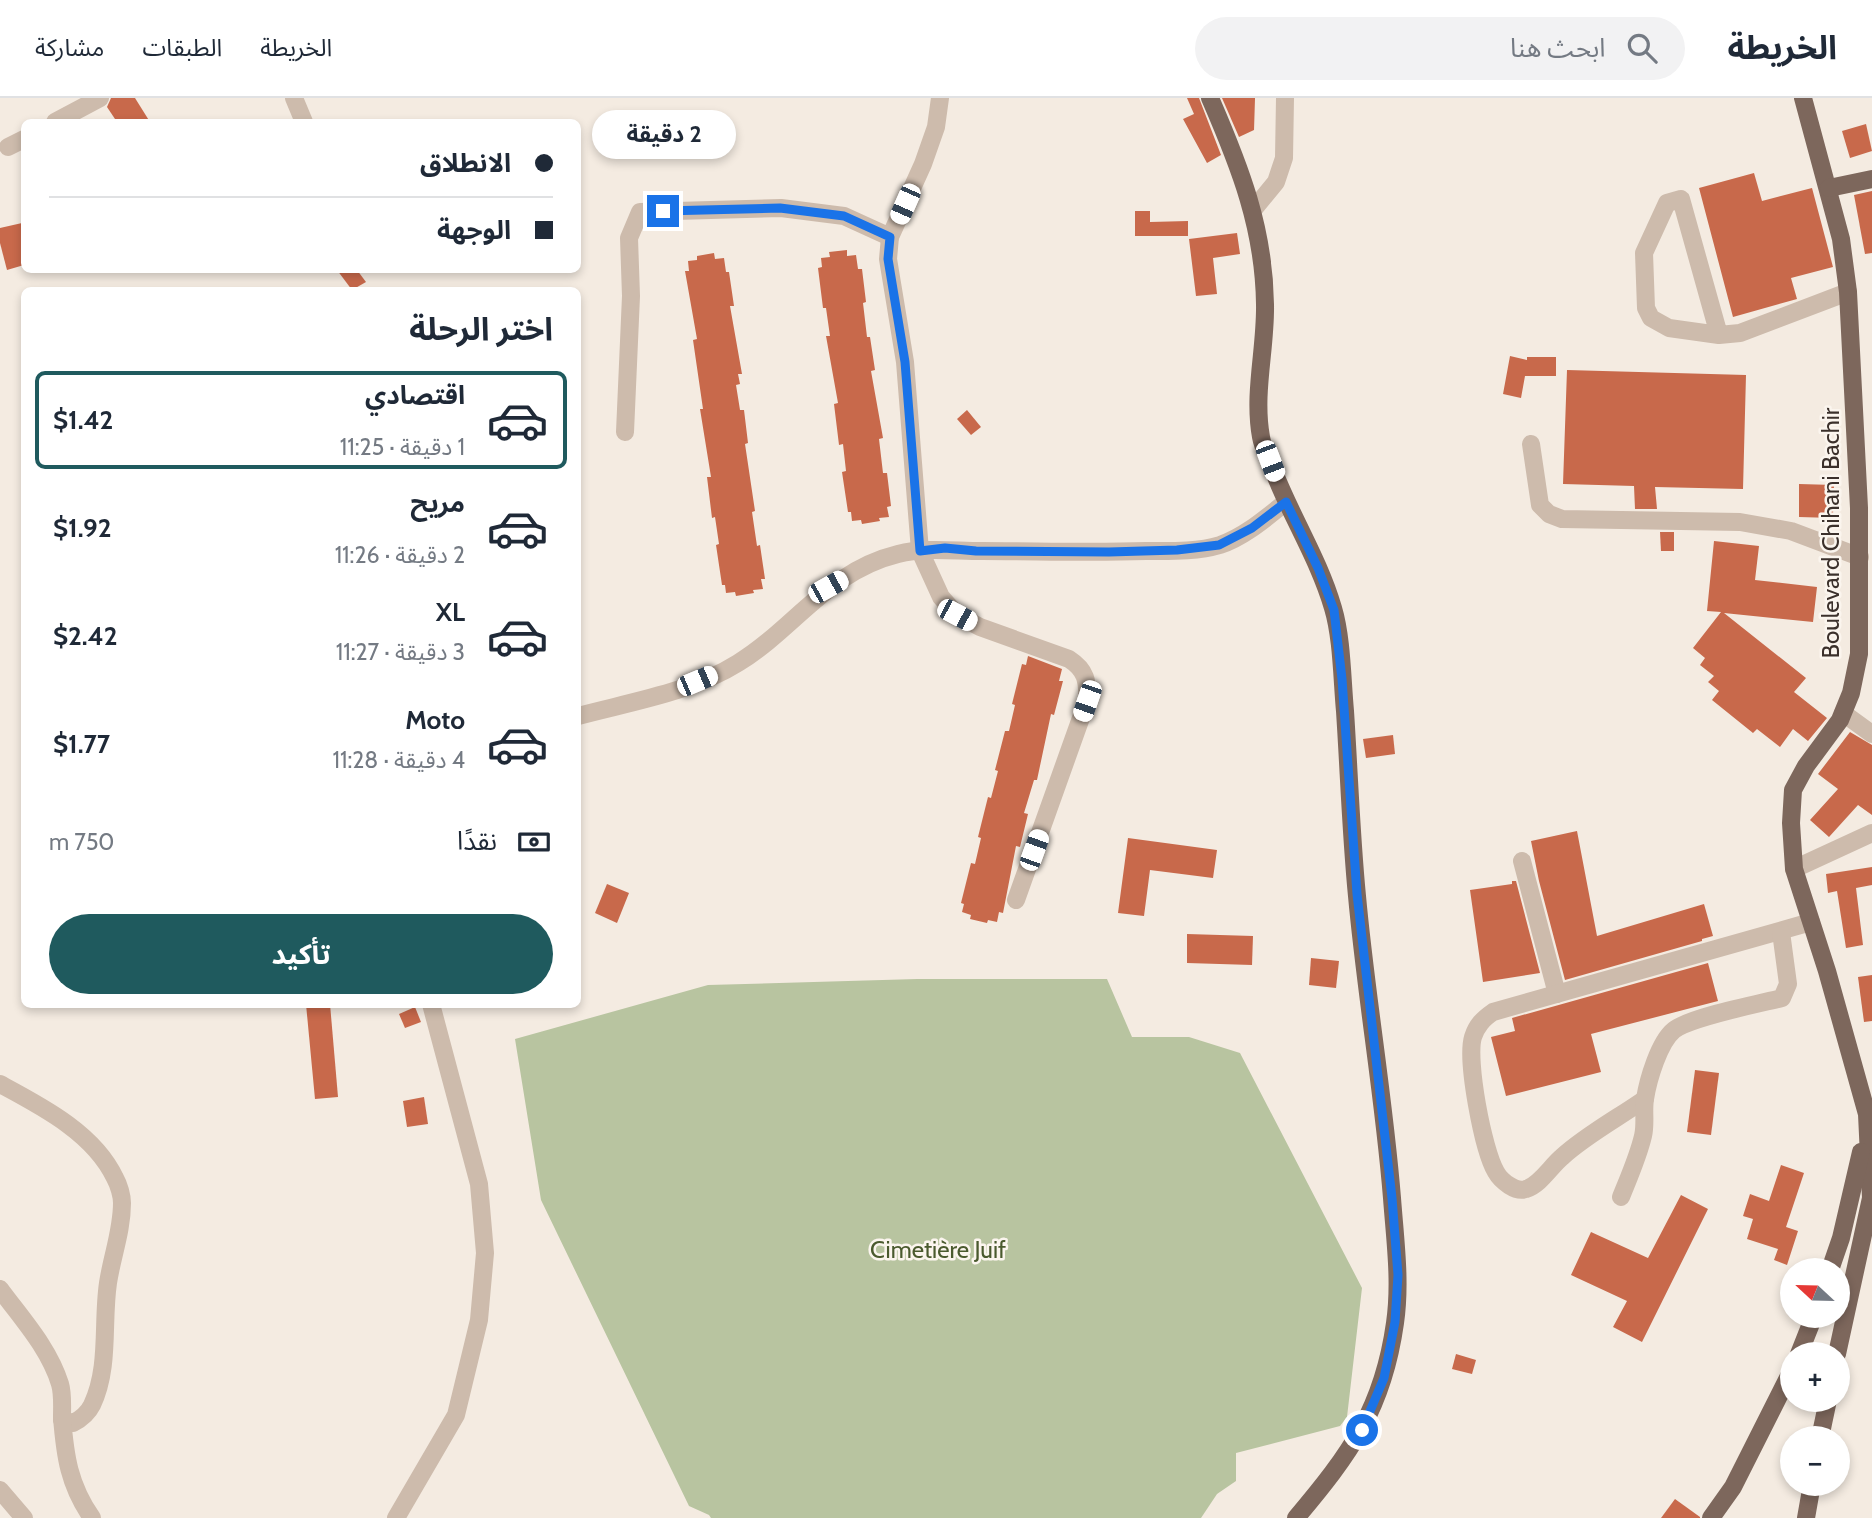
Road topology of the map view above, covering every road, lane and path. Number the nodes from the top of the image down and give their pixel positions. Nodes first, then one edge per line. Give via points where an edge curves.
1 (100, 98) edge
2 (294, 98) edge
3 (940, 98) edge
4 (1210, 98) edge
5 (1285, 98) edge
6 (1803, 98) edge
7 (61, 119) edge
8 (303, 119) edge
9 (21, 140) edge
10 (8, 147) dead end
11 (1872, 179) edge
12 (1829, 188) junction
13 (1253, 210) junction
14 (890, 237) junction
15 (1848, 292) junction
16 (1719, 335) junction
17 (625, 432) dead end
18 (1531, 444) dead end
19 (1286, 502) junction
20 (1866, 505) edge
21 (920, 551) junction
22 (1866, 558) edge
23 (1843, 713) junction
24 (581, 715) edge
25 (1872, 734) edge
26 (1872, 833) edge
27 (1522, 861) dead end
28 (1794, 869) junction
29 (1016, 900) dead end
30 (1811, 922) junction
31 (1782, 932) junction
32 (1557, 995) junction
33 (432, 1008) edge
34 (0, 1084) edge
35 (1645, 1099) junction
36 (1868, 1119) edge
37 (1621, 1197) dead end
38 (1871, 1197) edge
39 (1834, 1258) edge
40 (0, 1289) edge
41 (1840, 1342) edge
42 (1780, 1396) edge
43 (1780, 1400) edge
44 (1777, 1403) junction
45 (62, 1420) junction
46 (0, 1490) edge
47 (1810, 1496) edge
48 (24, 1518) edge
49 (92, 1518) edge
50 (396, 1518) edge
51 (1296, 1518) edge
52 (1711, 1518) edge
53 (1806, 1518) edge

1 - 7 street
2 - 8 street
3 - 14 street via 923,164
4 - 13 main road
5 - 13 street via 1284,158 1276,182
6 - 12 main road, Boulevard Chihani Bachir
9 - 10 street
11 - 12 main road
12 - 15 main road, Boulevard Chihani Bachir
13 - 19 main road via 1264,270 1265,308 1258,406 1262,440
14 - 17 street via 844,216 780,208 640,212 629,239
14 - 21 street via 888,259 905,362
15 - 16 street via 1740,333
15 - 20 main road, Boulevard Chihani Bachir
16 - 16 street via 1669,328 1651,318 1646,308 1644,253 1667,203 1681,199
18 - 22 street via 1540,505 1562,519 1740,522 1791,531
19 - 21 street via 1252,528 1219,545 1109,552
19 - 51 main road via 1334,610 1357,894 1398,1275 1384,1378 1370,1415 1354,1446
20 - 22 main road, Boulevard Chihani Bachir via 1860,537
21 - 24 street via 887,558 828,587 736,665 678,690
21 - 29 street via 942,597 957,615 1069,659 1082,667 1088,684 1087,701
22 - 23 main road, Boulevard Chihani Bachir via 1859,654
23 - 25 street
23 - 28 main road, Boulevard Chihani Bachir via 1793,790
26 - 28 street
27 - 32 street
28 - 30 main road, Boulevard Chihani Bachir
30 - 31 street
30 - 36 main road, Boulevard Chihani Bachir
31 - 32 street
31 - 35 street via 1788,984 1782,998 1674,1030 1664,1042
32 - 35 street via 1493,1012 1481,1021 1473,1037 1470,1056 1484,1141 1496,1173 1507,1184 1525,1190 1563,1156
33 - 50 street via 479,1184 485,1253 480,1321 456,1415
34 - 45 street via 82,1136 116,1178 122,1199 108,1282 100,1382 91,1407 80,1419 73,1423
35 - 37 street via 1641,1145
36 - 38 main road
36 - 39 main road
38 - 41 main road
40 - 45 street via 25,1320 61,1385
42 - 44 main road
43 - 44 main road
44 - 52 main road via 1733,1487
45 - 49 street via 70,1478
46 - 48 street
47 - 53 main road

